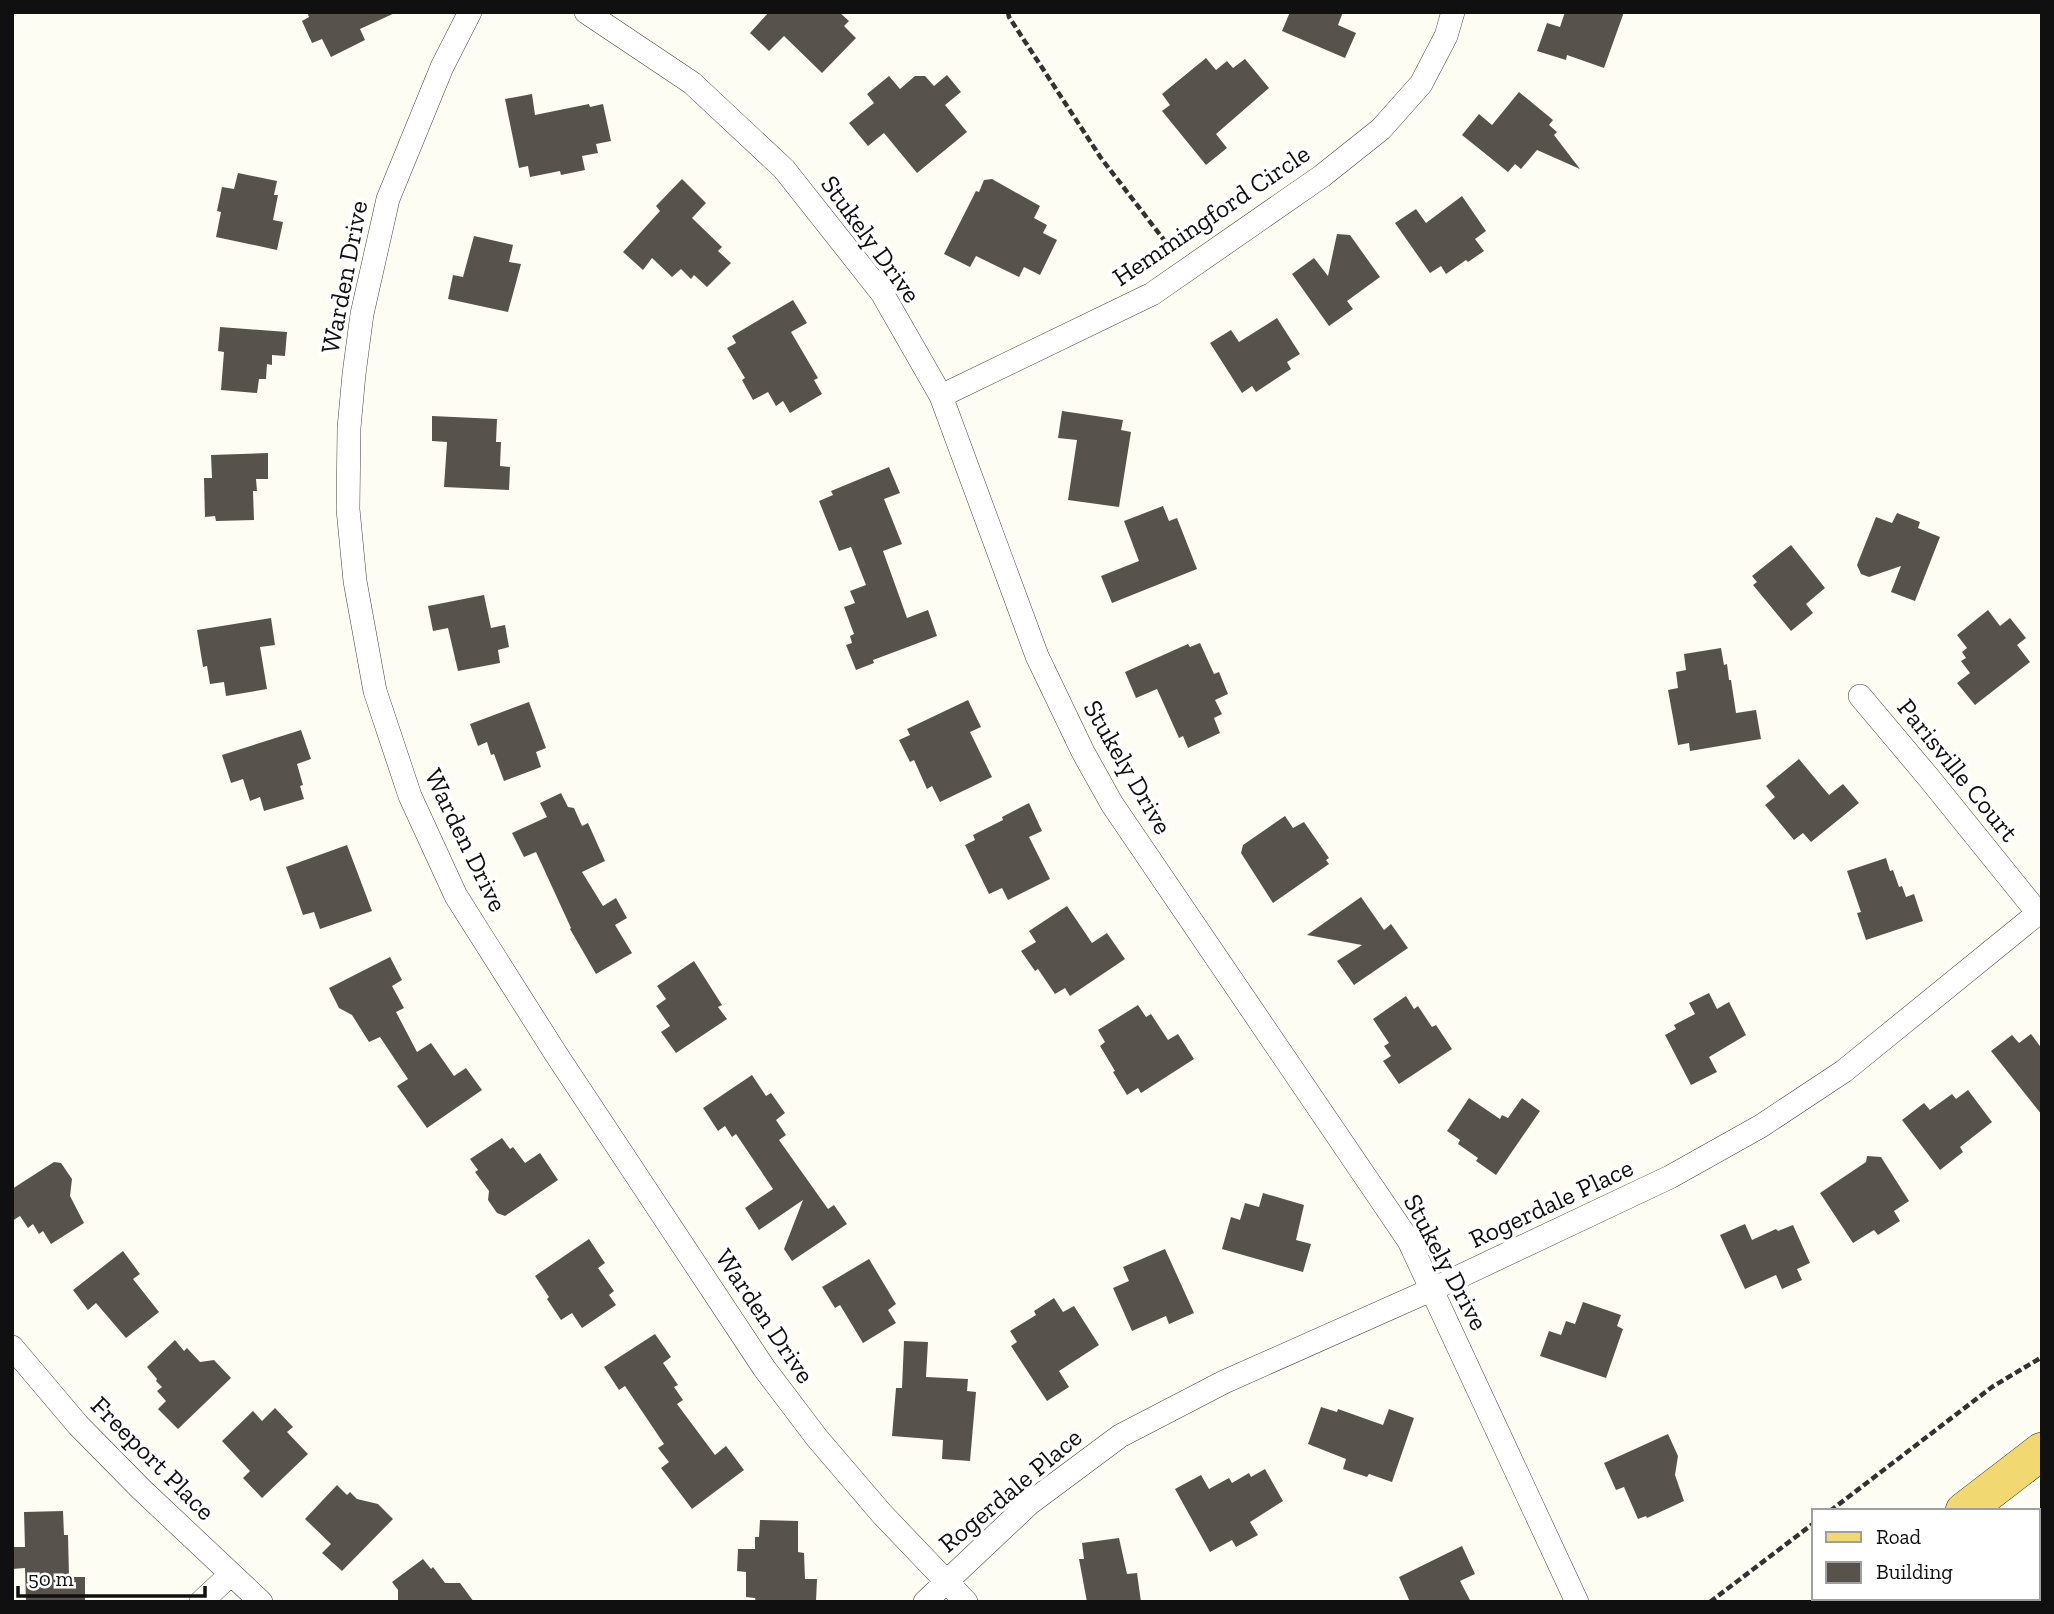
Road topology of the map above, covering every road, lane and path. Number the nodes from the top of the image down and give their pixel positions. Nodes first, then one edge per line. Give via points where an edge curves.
1 (470, 12) edge
2 (586, 12) edge
3 (1007, 12) edge
4 (1453, 12) edge
5 (1174, 253) dead end
6 (941, 396) junction
7 (1860, 696) dead end
8 (2040, 912) edge
9 (1433, 1289) junction
10 (12, 1347) edge
11 (2042, 1357) edge
12 (2042, 1451) edge
13 (1833, 1509) edge
14 (1967, 1509) edge
15 (1812, 1525) edge
16 (231, 1574) junction
17 (945, 1581) junction
18 (201, 1602) edge
19 (261, 1602) edge
20 (925, 1602) edge
21 (966, 1602) edge
22 (1577, 1602) edge
23 (1710, 1602) edge

1 - 17 street, Warden Drive via 442,67 388,199 355,362 348,509 355,581 375,691 410,796 456,896 556,1054 764,1368 817,1438
2 - 6 street, Stukely Drive via 692,83 783,169 882,293
3 - 5 path via 1101,158
4 - 6 street, Hemmingford Circle via 1421,84 1381,129 1322,176 1152,294
6 - 9 street, Stukely Drive via 1026,630 1089,762 1119,814 1409,1241
7 - 8 street, Parisville Court
8 - 9 street, Rogerdale Place via 1844,1071 1761,1126 1670,1177
9 - 17 street, Rogerdale Place via 1224,1382 1120,1436 1030,1503
9 - 22 street, Stukely Drive
10 - 16 street, Freeport Place via 78,1425
11 - 13 path via 1992,1387
12 - 14 main road
15 - 23 path
16 - 18 street
16 - 19 street, Freeport Place
17 - 20 street, Rogerdale Place
17 - 21 street, Warden Drive

